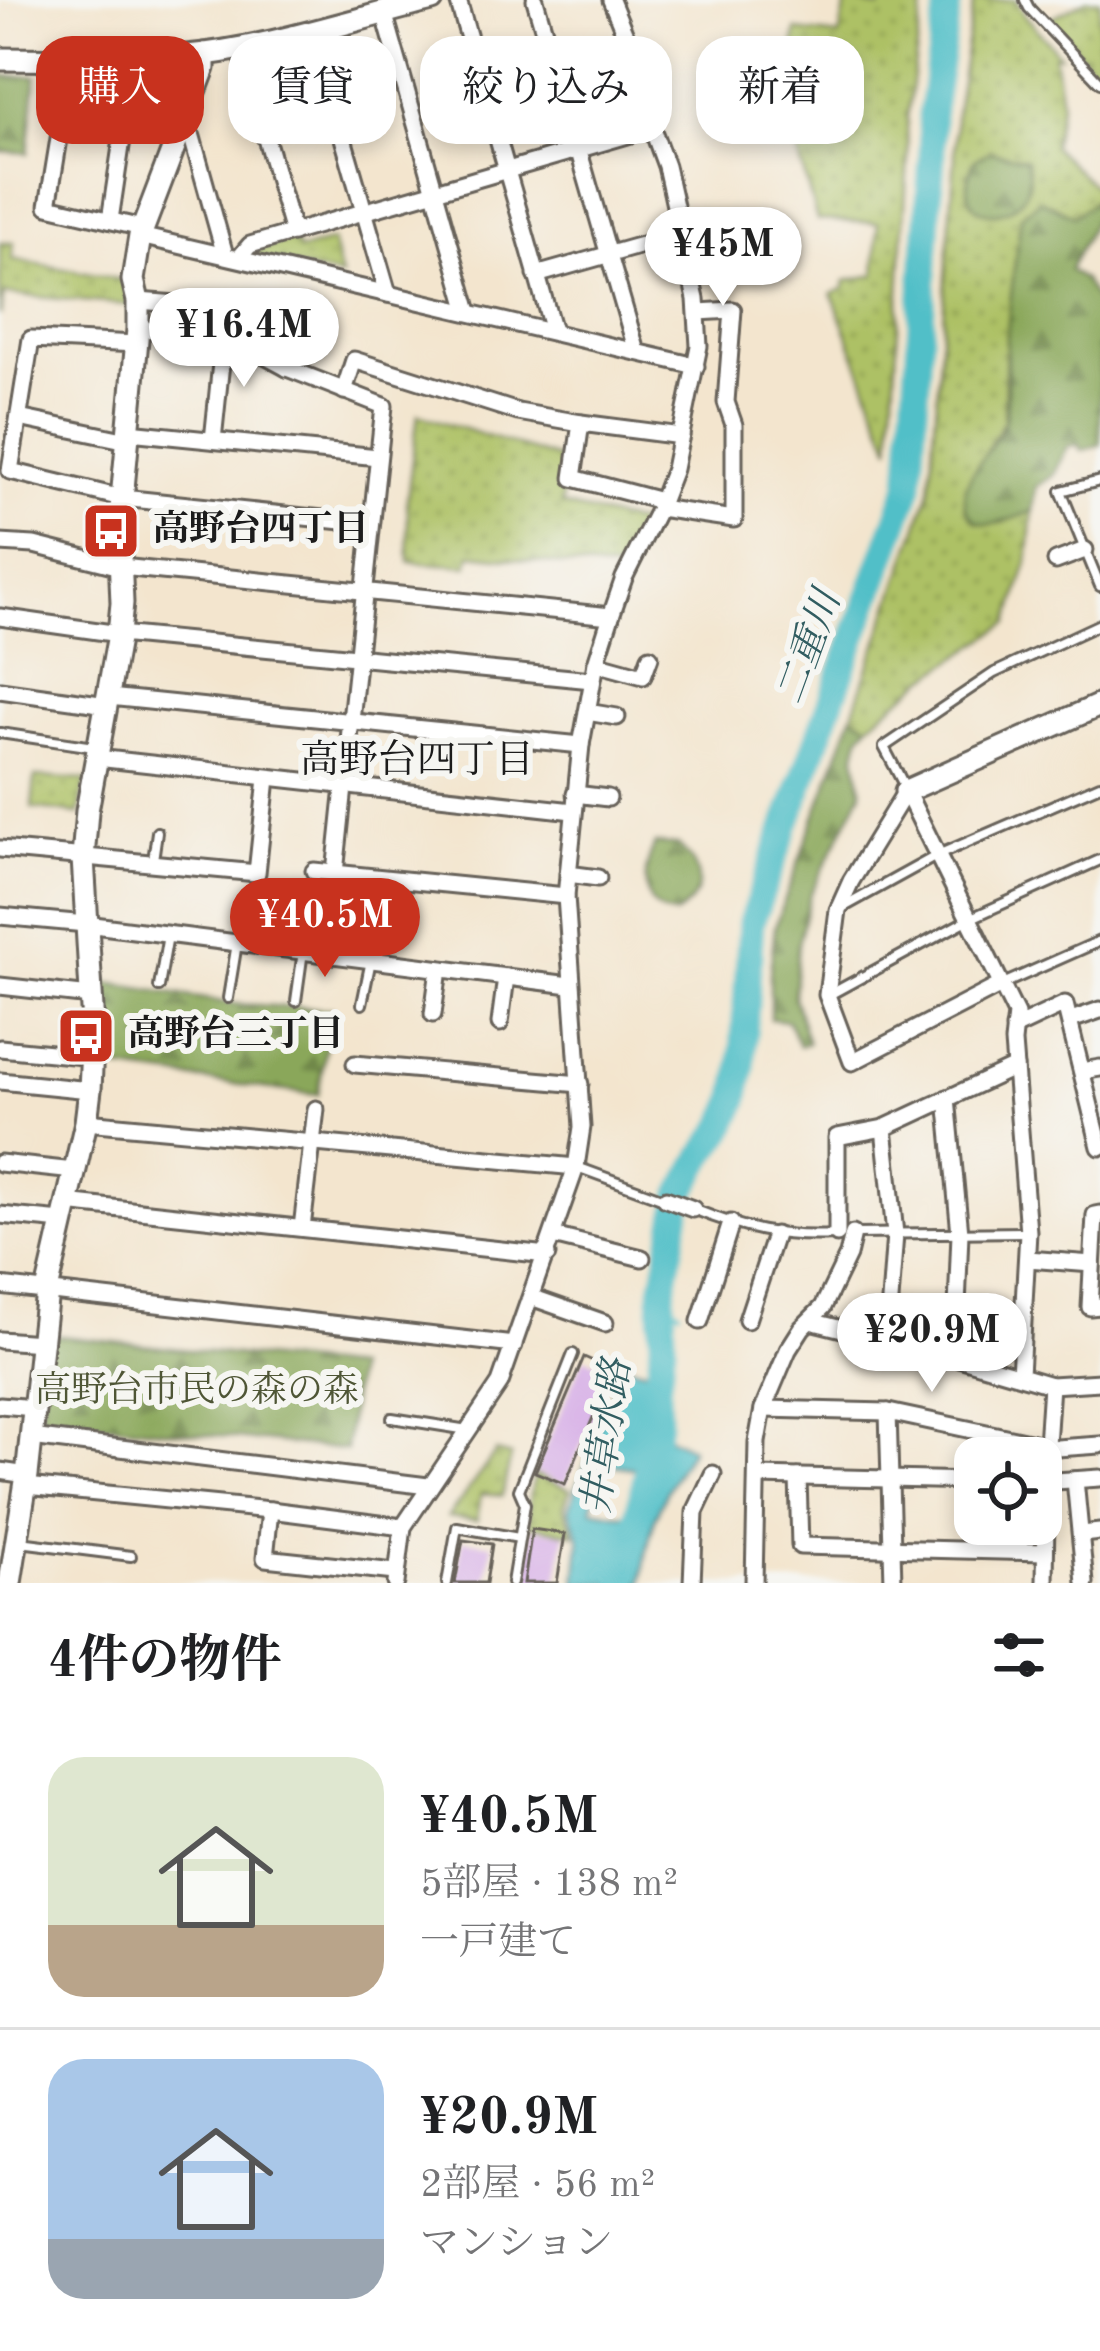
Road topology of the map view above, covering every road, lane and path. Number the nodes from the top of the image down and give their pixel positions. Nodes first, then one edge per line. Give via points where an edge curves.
1 (432, 0) edge
2 (458, 0) edge
3 (535, 0) edge
4 (610, 0) edge
5 (1025, 0) edge
6 (375, 10) junction
7 (312, 31) junction
8 (289, 36) edge
9 (625, 36) edge
10 (228, 49) edge
11 (204, 54) edge
12 (0, 59) edge
13 (36, 59) edge
14 (1100, 83) edge
15 (58, 144) edge
16 (121, 144) edge
17 (175, 144) edge
18 (194, 144) edge
19 (267, 144) edge
20 (596, 144) edge
21 (657, 144) edge
22 (579, 149) junction
23 (506, 171) junction
24 (435, 191) junction
25 (363, 212) junction
26 (110, 220) junction
27 (141, 232) junction
28 (293, 232) junction
29 (681, 234) junction
30 (607, 255) junction
31 (232, 257) junction
32 (536, 275) junction
33 (388, 294) junction
34 (138, 301) junction
35 (469, 312) junction
36 (698, 312) junction
37 (553, 331) junction
38 (224, 334) junction
39 (138, 337) junction
40 (638, 352) junction
41 (696, 366) junction
42 (287, 368) junction
43 (344, 391) junction
44 (19, 418) junction
45 (581, 423) junction
46 (7, 436) edge
47 (681, 436) junction
48 (128, 437) junction
49 (213, 440) junction
50 (378, 457) junction
51 (1100, 481) edge
52 (122, 498) junction
53 (660, 505) junction
54 (371, 524) junction
55 (0, 543) edge
56 (1089, 545) edge
57 (1056, 561) dead end
58 (121, 567) junction
59 (1100, 586) edge
60 (364, 591) junction
61 (610, 616) junction
62 (0, 617) edge
63 (1100, 624) edge
64 (119, 634) junction
65 (358, 657) junction
66 (650, 657) dead end
67 (594, 671) junction
68 (0, 690) edge
69 (108, 701) junction
70 (1100, 705) edge
71 (586, 712) junction
72 (617, 717) dead end
73 (351, 722) junction
74 (0, 733) edge
75 (581, 746) junction
76 (98, 753) junction
77 (267, 778) junction
78 (1100, 784) edge
79 (344, 785) junction
80 (907, 790) junction
81 (608, 798) dead end
82 (574, 802) junction
83 (157, 832) dead end
84 (0, 849) edge
85 (938, 855) junction
86 (83, 858) junction
87 (1100, 860) edge
88 (153, 864) junction
89 (314, 871) dead end
90 (335, 873) junction
91 (568, 874) junction
92 (598, 878) dead end
93 (566, 896) junction
94 (838, 910) junction
95 (0, 916) edge
96 (969, 919) junction
97 (86, 924) junction
98 (168, 934) junction
99 (1100, 941) edge
100 (237, 943) junction
101 (303, 951) junction
102 (371, 960) junction
103 (439, 969) junction
104 (506, 977) junction
105 (570, 985) junction
106 (1001, 985) junction
107 (0, 986) edge
108 (159, 987) dead end
109 (827, 995) junction
110 (92, 996) junction
111 (228, 998) dead end
112 (296, 1000) dead end
113 (362, 1004) dead end
114 (1100, 1010) edge
115 (433, 1015) dead end
116 (1071, 1020) junction
117 (500, 1023) dead end
118 (1014, 1028) junction
119 (0, 1048) edge
120 (93, 1057) junction
121 (355, 1064) dead end
122 (1015, 1067) junction
123 (1100, 1068) edge
124 (1082, 1071) junction
125 (0, 1081) edge
126 (580, 1084) junction
127 (90, 1090) junction
128 (947, 1098) junction
129 (316, 1109) dead end
130 (86, 1122) junction
131 (884, 1128) junction
132 (311, 1143) junction
133 (1100, 1148) edge
134 (0, 1163) edge
135 (576, 1167) junction
136 (74, 1171) junction
137 (666, 1199) joint
138 (693, 1209) joint
139 (64, 1212) junction
140 (1100, 1214) edge
141 (0, 1215) edge
142 (731, 1223) junction
143 (302, 1228) junction
144 (1028, 1232) junction
145 (960, 1233) junction
146 (845, 1234) junction
147 (896, 1234) junction
148 (553, 1235) junction
149 (775, 1235) junction
150 (547, 1255) junction
151 (642, 1258) dead end
152 (1028, 1259) junction
153 (1092, 1264) junction
154 (0, 1286) edge
155 (47, 1291) junction
156 (531, 1297) junction
157 (1100, 1306) edge
158 (747, 1320) dead end
159 (700, 1321) dead end
160 (809, 1322) junction
161 (605, 1323) dead end
162 (0, 1340) edge
163 (887, 1341) junction
164 (41, 1343) junction
165 (514, 1345) junction
166 (574, 1354) dead end
167 (955, 1357) junction
168 (1020, 1375) junction
169 (1100, 1382) edge
170 (1051, 1385) junction
171 (0, 1405) edge
172 (34, 1408) junction
173 (764, 1409) junction
174 (888, 1412) junction
175 (392, 1418) dead end
176 (468, 1430) junction
177 (1008, 1437) edge
178 (1048, 1437) edge
179 (31, 1438) junction
180 (1100, 1445) edge
181 (1062, 1448) edge
182 (0, 1472) edge
183 (713, 1474) dead end
184 (757, 1476) junction
185 (798, 1478) junction
186 (1100, 1478) edge
187 (889, 1479) junction
188 (26, 1480) junction
189 (1075, 1480) junction
190 (954, 1481) edge
191 (1062, 1481) edge
192 (428, 1486) junction
193 (270, 1510) junction
194 (403, 1527) junction
195 (1100, 1532) edge
196 (1082, 1534) junction
197 (519, 1538) junction
198 (12, 1544) edge
199 (1045, 1545) edge
200 (892, 1546) junction
201 (1045, 1552) junction
202 (131, 1556) dead end
203 (395, 1578) edge
204 (1100, 1581) edge
205 (10, 1582) edge
206 (20, 1583) edge
207 (447, 1583) edge
208 (512, 1583) edge
209 (692, 1583) edge
210 (754, 1583) edge
211 (893, 1583) edge
212 (1045, 1583) edge
213 (1085, 1583) edge

1 - 6 street
2 - 23 street
3 - 22 street
4 - 9 street
5 - 14 lane
6 - 7 street
6 - 24 street
7 - 8 street
7 - 25 street
10 - 11 street
12 - 13 street
15 - 26 street via 48,206
16 - 26 street
17 - 27 street
18 - 31 street
19 - 28 street
20 - 22 street
21 - 29 street
22 - 23 street
22 - 30 street
23 - 24 street
23 - 32 street
24 - 25 street
24 - 35 street
25 - 28 street
25 - 33 street
26 - 27 street
27 - 31 street
27 - 34 street
28 - 31 street
29 - 30 street
29 - 36 street
30 - 32 street
30 - 40 street
31 - 33 street
32 - 37 street
33 - 35 street
34 - 39 street
34 - 42 street via 242,309 300,344
35 - 37 street
36 - 41 street
36 - 53 street via 733,310 726,402 734,425 734,519
37 - 40 street
38 - 39 street
38 - 42 street
38 - 49 street
39 - 44 street via 31,339
39 - 48 street
40 - 41 street
41 - 47 street
42 - 43 street
43 - 45 street via 354,359 518,412
43 - 50 street via 383,406
44 - 46 street
44 - 48 street
45 - 47 street
45 - 53 street via 573,478
46 - 52 street via 10,471
47 - 53 street
48 - 49 street
48 - 52 street
49 - 50 street
50 - 54 street
51 - 56 lane via 1061,491
52 - 54 street
52 - 58 street
53 - 61 street
54 - 60 street
55 - 58 street
56 - 57 street
56 - 59 lane
58 - 60 street
58 - 64 street
60 - 61 street
60 - 65 street
61 - 67 street
62 - 64 street
63 - 80 lane via 994,673 884,747
64 - 65 street
64 - 69 street
65 - 67 street
65 - 73 street
66 - 67 street via 643,676
67 - 71 street
68 - 69 street
69 - 73 street
69 - 76 street
70 - 80 street
71 - 72 street
71 - 75 street
73 - 75 street
73 - 79 street
74 - 76 lane
75 - 82 street
76 - 77 street
76 - 86 street
77 - 79 street
77 - 88 street via 257,873
78 - 85 lane
79 - 82 street
79 - 90 street
80 - 85 street
80 - 94 street
81 - 82 street
82 - 91 street
83 - 88 lane
84 - 86 street
85 - 94 lane
85 - 96 street
86 - 88 street
86 - 97 street
87 - 96 lane
89 - 90 street
90 - 93 street
91 - 92 street
91 - 93 street
93 - 105 street
94 - 109 street
95 - 97 street
96 - 106 street
96 - 109 lane
97 - 98 street
97 - 110 street
98 - 100 street
98 - 108 lane
99 - 106 lane
100 - 101 street
100 - 111 lane
101 - 102 street
101 - 112 lane
102 - 103 street
102 - 113 lane
103 - 104 street
103 - 115 street
104 - 105 street
104 - 117 street
105 - 126 street
106 - 109 street via 852,1062
106 - 118 street
107 - 110 street
110 - 120 street
114 - 116 street
116 - 118 street via 1065,1004
116 - 124 street
118 - 122 street
119 - 120 street
120 - 127 street
121 - 126 street
122 - 128 street
122 - 144 street
123 - 124 street
124 - 133 street
125 - 127 street
126 - 135 street
127 - 130 street
128 - 131 street
128 - 145 street
129 - 132 street
130 - 132 street
130 - 136 street
131 - 146 street via 837,1137
131 - 147 street
132 - 135 street
132 - 143 street
134 - 136 street
135 - 137 lane
135 - 148 street
136 - 139 street
137 - 138 street
138 - 142 lane
139 - 141 street
139 - 143 street
139 - 155 street
140 - 153 street
142 - 149 lane
142 - 159 street
143 - 150 street
144 - 145 lane
144 - 152 street
145 - 147 lane
145 - 167 street
146 - 147 lane
146 - 149 lane
146 - 160 street via 848,1255
147 - 163 street
148 - 150 street
148 - 151 street
149 - 158 street
150 - 156 street
152 - 153 street
152 - 168 street
153 - 157 street via 1090,1307
154 - 155 street
155 - 164 street
155 - 165 street
156 - 161 street
156 - 165 street
160 - 163 street
160 - 173 street via 788,1349
162 - 164 street
163 - 167 street
164 - 172 street
165 - 176 street
166 - 197 lane via 519,1490
167 - 168 street
168 - 170 street
169 - 170 street
170 - 178 street
171 - 172 street
172 - 179 street
173 - 174 street
173 - 184 street
174 - 177 street
174 - 187 street
175 - 176 lane
176 - 192 street
179 - 188 street
179 - 192 street
180 - 181 street
182 - 188 street
183 - 209 street via 695,1512
184 - 185 street
184 - 210 street
185 - 187 street
185 - 200 street via 800,1546
186 - 189 street
187 - 190 street
187 - 200 street
188 - 193 street
188 - 198 street
189 - 191 street
189 - 196 street
192 - 194 street
193 - 194 street
193 - 203 street via 265,1558
194 - 203 street
195 - 196 street
196 - 213 street
197 - 207 lane via 457,1526
197 - 208 lane
198 - 202 lane
198 - 205 street
199 - 201 street
200 - 201 street
200 - 211 street
201 - 212 street
204 - 213 street
205 - 206 street

